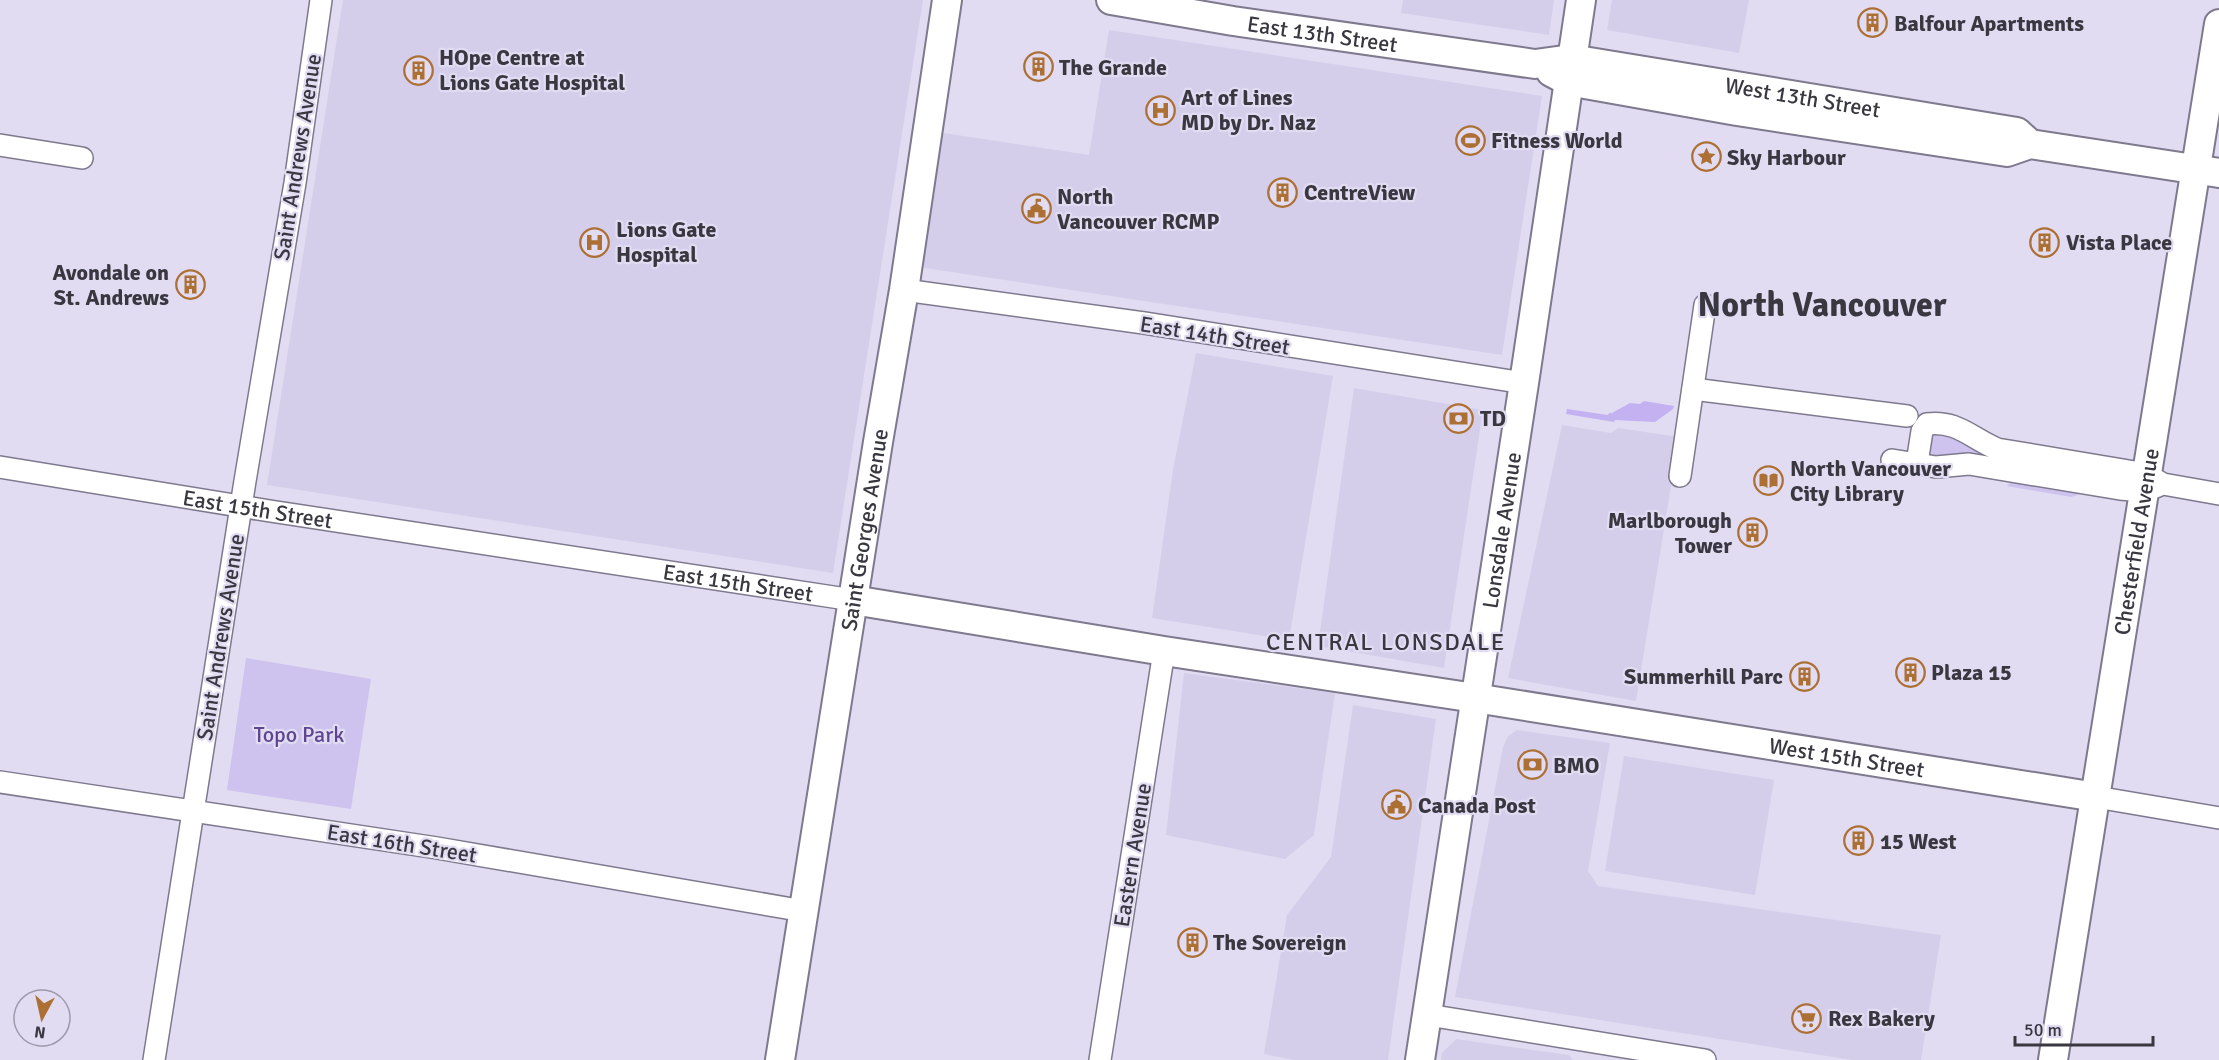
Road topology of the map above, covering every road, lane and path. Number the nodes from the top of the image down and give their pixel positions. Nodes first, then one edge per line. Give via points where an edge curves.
1 (321, 0) edge
2 (947, 0) edge
3 (1111, 0) edge
4 (1581, 0) edge
5 (2219, 24) edge
6 (1569, 70) junction
7 (0, 145) edge
8 (82, 158) dead end
9 (2207, 171) edge
10 (904, 290) junction
11 (1705, 305) dead end
12 (1524, 383) junction
13 (1693, 389) junction
14 (1907, 416) dead end
15 (1892, 460) dead end
16 (1917, 464) junction
17 (0, 466) edge
18 (1680, 476) dead end
19 (2151, 483) junction
20 (2219, 494) edge
21 (241, 506) junction
22 (853, 600) junction
23 (1164, 651) junction
24 (1475, 698) junction
25 (0, 783) edge
26 (2096, 797) junction
27 (192, 812) junction
28 (2219, 818) edge
29 (804, 910) junction
30 (1428, 1015) junction
31 (154, 1060) edge
32 (780, 1060) edge
33 (1100, 1060) edge
34 (1420, 1060) edge
35 (1705, 1060) edge
36 (2053, 1060) edge

1 - 21 street, Saint Andrews Avenue
2 - 10 street, Saint Georges Avenue
3 - 6 street, East 13th Street
4 - 6 street, Lonsdale Avenue
5 - 9 street, Chesterfield Avenue
6 - 9 street, West 13th Street via 2017,132 2030,144
6 - 12 street, Lonsdale Avenue
7 - 8 street
9 - 19 street, Chesterfield Avenue
10 - 12 street, East 14th Street
10 - 22 street, Saint Georges Avenue
11 - 13 street
12 - 24 street, Lonsdale Avenue
13 - 14 street
13 - 18 street
15 - 16 street
16 - 19 street via 1970,464 2112,488
16 - 19 street via 1927,423 1952,424 1997,449
17 - 21 street, East 15th Street
19 - 20 street
19 - 26 street, Chesterfield Avenue
21 - 22 street, East 15th Street
21 - 27 street, Saint Andrews Avenue
22 - 23 street, East 15th Street
22 - 29 street, Saint Georges Avenue
23 - 24 street, East 15th Street
23 - 33 street, Eastern Avenue
24 - 26 street, West 15th Street
24 - 30 street, Lonsdale Avenue
25 - 27 street, East 16th Street
26 - 28 street, West 15th Street
26 - 36 street, Chesterfield Avenue
27 - 29 street, East 16th Street via 437,848
27 - 31 street, Saint Andrews Avenue
29 - 32 street, Saint Georges Avenue
30 - 34 street, Lonsdale Avenue
30 - 35 street

